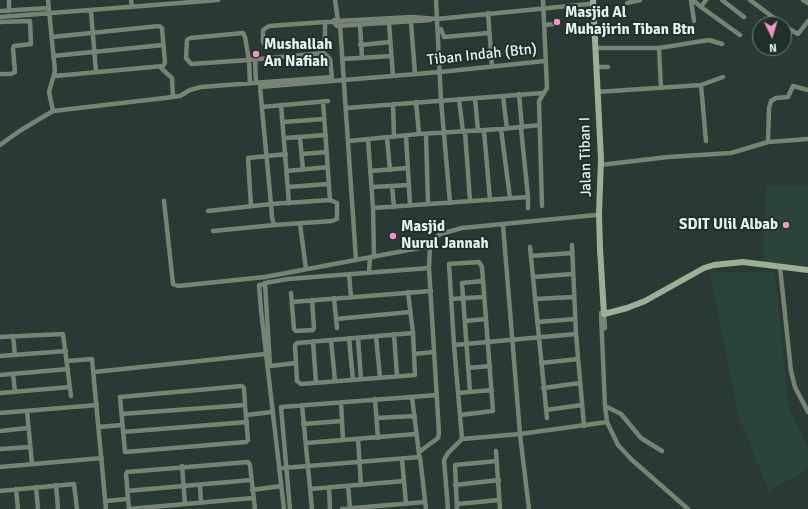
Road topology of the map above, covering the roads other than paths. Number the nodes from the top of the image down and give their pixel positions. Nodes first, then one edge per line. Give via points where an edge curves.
1 (8, 0) edge
2 (48, 0) edge
3 (132, 0) edge
4 (218, 0) edge
5 (334, 0) edge
6 (436, 0) edge
7 (543, 0) edge
8 (640, 0) edge
9 (692, 0) edge
10 (706, 0) edge
11 (722, 0) edge
12 (750, 0) edge
13 (803, 0) edge
14 (176, 1) edge
15 (196, 1) edge
16 (591, 1) edge
17 (159, 2) edge
18 (808, 3) edge
19 (627, 4) dead end
20 (132, 7) junction
21 (701, 7) junction
22 (544, 9) junction
23 (0, 11) edge
24 (9, 11) junction
25 (49, 11) junction
26 (90, 11) junction
27 (488, 13) junction
28 (771, 16) edge
29 (0, 17) edge
30 (744, 17) dead end
31 (438, 19) junction
32 (694, 21) dead end
33 (808, 21) edge
34 (0, 22) edge
35 (325, 22) junction
36 (334, 22) junction
37 (411, 22) junction
38 (340, 23) junction
39 (389, 23) junction
40 (554, 24) dead end
41 (360, 25) junction
42 (545, 25) junction
43 (792, 31) edge
44 (489, 33) junction
45 (92, 34) junction
46 (740, 35) dead end
47 (52, 37) junction
48 (390, 42) junction
49 (722, 44) dead end
50 (360, 45) junction
51 (164, 46) junction
52 (595, 48) junction
53 (659, 48) junction
54 (94, 52) junction
55 (53, 56) junction
56 (391, 56) junction
57 (362, 57) junction
58 (255, 59) junction
59 (343, 59) junction
60 (249, 60) junction
61 (545, 61) junction
62 (492, 66) junction
63 (160, 67) junction
64 (596, 67) junction
65 (608, 67) dead end
66 (96, 72) junction
67 (256, 72) junction
68 (440, 72) junction
69 (250, 73) junction
70 (0, 74) edge
71 (415, 74) junction
72 (55, 76) junction
73 (393, 76) junction
74 (723, 77) dead end
75 (332, 78) junction
76 (344, 79) junction
77 (256, 82) junction
78 (250, 83) junction
79 (701, 85) junction
80 (661, 88) junction
81 (808, 90) edge
82 (597, 92) junction
83 (543, 93) junction
84 (520, 94) junction
85 (503, 96) junction
86 (174, 97) junction
87 (475, 98) junction
88 (459, 99) junction
89 (441, 100) junction
90 (416, 102) junction
91 (393, 104) junction
92 (281, 105) junction
93 (262, 107) junction
94 (346, 108) junction
95 (53, 111) junction
96 (324, 119) junction
97 (283, 122) junction
98 (540, 125) junction
99 (521, 128) junction
100 (507, 129) junction
101 (501, 130) junction
102 (481, 131) junction
103 (444, 132) junction
104 (464, 132) junction
105 (420, 134) junction
106 (426, 134) junction
107 (326, 136) junction
108 (394, 136) junction
109 (406, 136) junction
110 (285, 138) junction
111 (300, 138) junction
112 (387, 138) junction
113 (368, 139) junction
114 (808, 139) edge
115 (349, 141) junction
116 (706, 141) dead end
117 (768, 142) junction
118 (0, 145) edge
119 (327, 152) junction
120 (286, 154) junction
121 (302, 154) junction
122 (267, 156) junction
123 (600, 165) junction
124 (328, 167) junction
125 (408, 168) junction
126 (303, 170) junction
127 (390, 170) junction
128 (287, 171) junction
129 (370, 171) junction
130 (328, 184) junction
131 (409, 185) junction
132 (392, 186) junction
133 (288, 187) junction
134 (372, 187) junction
135 (528, 197) junction
136 (510, 198) junction
137 (330, 200) junction
138 (490, 200) junction
139 (164, 201) dead end
140 (470, 201) junction
141 (289, 203) junction
142 (450, 203) junction
143 (271, 204) junction
144 (428, 204) junction
145 (410, 205) junction
146 (252, 206) junction
147 (542, 206) dead end
148 (394, 207) junction
149 (373, 208) junction
150 (528, 208) dead end
151 (208, 211) dead end
152 (596, 215) junction
153 (300, 224) junction
154 (274, 225) junction
155 (503, 225) junction
156 (213, 231) dead end
157 (572, 245) dead end
158 (430, 246) junction
159 (530, 247) dead end
160 (572, 252) junction
161 (531, 256) junction
162 (372, 257) junction
163 (356, 260) junction
164 (780, 267) junction
165 (429, 268) junction
166 (306, 270) junction
167 (808, 270) edge
168 (369, 272) junction
169 (349, 274) junction
170 (573, 274) junction
171 (266, 277) junction
172 (533, 277) junction
173 (483, 281) junction
174 (265, 284) junction
175 (431, 291) junction
176 (408, 292) junction
177 (291, 293) dead end
178 (351, 297) junction
179 (484, 297) junction
180 (574, 297) junction
181 (334, 298) junction
182 (451, 299) junction
183 (463, 299) junction
184 (535, 299) junction
185 (312, 300) junction
186 (292, 302) junction
187 (410, 312) junction
188 (602, 314) junction
189 (336, 319) junction
190 (576, 319) junction
191 (486, 320) junction
192 (465, 322) junction
193 (537, 322) junction
194 (337, 328) dead end
195 (413, 333) junction
196 (394, 334) junction
197 (576, 334) junction
198 (13, 336) junction
199 (376, 336) junction
200 (0, 337) edge
201 (538, 337) junction
202 (349, 338) junction
203 (358, 338) junction
204 (513, 339) junction
205 (331, 340) junction
206 (313, 341) junction
207 (488, 342) junction
208 (466, 344) junction
209 (454, 346) junction
210 (66, 350) junction
211 (434, 352) junction
212 (266, 354) junction
213 (414, 354) junction
214 (16, 355) junction
215 (0, 356) edge
216 (578, 360) junction
217 (67, 361) junction
218 (541, 362) junction
219 (296, 363) junction
220 (490, 366) junction
221 (468, 368) junction
222 (68, 369) junction
223 (94, 372) junction
224 (13, 374) junction
225 (0, 375) edge
226 (398, 376) junction
227 (380, 377) junction
228 (361, 379) junction
229 (353, 380) junction
230 (335, 381) junction
231 (316, 383) junction
232 (580, 383) junction
233 (70, 387) junction
234 (543, 388) junction
235 (492, 390) junction
236 (15, 392) junction
237 (470, 392) junction
238 (0, 393) edge
239 (458, 393) junction
240 (437, 395) junction
241 (71, 396) dead end
242 (412, 396) junction
243 (375, 399) junction
244 (341, 402) junction
245 (97, 405) junction
246 (246, 405) junction
247 (302, 405) junction
248 (582, 405) junction
249 (605, 406) junction
250 (546, 410) junction
251 (27, 411) junction
252 (272, 412) junction
253 (808, 412) edge
254 (0, 413) edge
255 (122, 414) junction
256 (246, 415) junction
257 (460, 415) junction
258 (414, 416) junction
259 (377, 418) junction
260 (547, 418) dead end
261 (342, 421) junction
262 (247, 422) junction
263 (607, 422) junction
264 (303, 424) junction
265 (122, 425) junction
266 (584, 426) junction
267 (99, 427) junction
268 (28, 428) junction
269 (0, 431) edge
270 (123, 432) junction
271 (416, 434) junction
272 (520, 434) junction
273 (378, 438) junction
274 (358, 439) junction
275 (462, 439) junction
276 (343, 440) junction
277 (306, 444) junction
278 (30, 447) junction
279 (0, 450) edge
280 (496, 451) dead end
281 (662, 451) dead end
282 (420, 455) junction
283 (102, 458) junction
284 (402, 458) junction
285 (497, 460) junction
286 (360, 462) junction
287 (32, 464) junction
288 (182, 466) junction
289 (307, 466) junction
290 (0, 467) edge
291 (279, 468) junction
292 (285, 468) junction
293 (251, 480) junction
294 (499, 480) junction
295 (404, 481) junction
296 (56, 485) junction
297 (200, 485) junction
298 (361, 485) junction
299 (455, 485) junction
300 (184, 486) junction
301 (281, 486) junction
302 (348, 486) junction
303 (36, 487) junction
304 (329, 487) junction
305 (16, 489) junction
306 (310, 489) junction
307 (252, 490) junction
308 (0, 491) edge
309 (127, 491) junction
310 (253, 498) junction
311 (128, 499) junction
312 (499, 500) junction
313 (106, 501) junction
314 (425, 502) junction
315 (201, 503) junction
316 (185, 504) junction
317 (406, 504) junction
318 (457, 507) edge
319 (350, 508) edge
320 (18, 509) edge
321 (38, 509) edge
322 (58, 509) edge
323 (77, 509) edge
324 (106, 509) edge
325 (129, 509) edge
326 (254, 509) edge
327 (284, 509) edge
328 (290, 509) edge
329 (312, 509) edge
330 (330, 509) edge
331 (342, 509) edge
332 (426, 509) edge
333 (448, 509) edge
334 (500, 509) edge
335 (529, 509) edge
336 (688, 509) edge

1 - 24 street
2 - 25 street
3 - 20 street
4 - 15 street
5 - 36 street
5 - 38 street
6 - 31 street
7 - 22 street, Tiban Indah (Btn)
8 - 19 street
9 - 21 street
9 - 32 street
10 - 21 street
11 - 30 street
12 - 28 street
13 - 18 street
14 - 15 street
14 - 17 street
16 - 22 street
16 - 52 street, Jalan Tiban I
16 - 152 street, Jalan Tiban I via 598,162
17 - 20 street
20 - 26 street
21 - 46 street
22 - 27 street
22 - 42 street, Tiban Indah (Btn)
23 - 24 street
24 - 25 street
25 - 26 street
25 - 29 street
25 - 47 street
26 - 45 street
27 - 31 street
27 - 44 street
31 - 37 street
31 - 38 street via 412,16
31 - 44 street via 444,37
31 - 68 street
33 - 43 street via 798,34
34 - 70 street via 30,21 31,44 14,46 15,72
35 - 35 street via 266,27 263,33 264,44 269,46 325,41
35 - 36 street
36 - 38 street via 336,26
37 - 39 street
37 - 71 street
38 - 41 street
38 - 59 street
39 - 41 street
39 - 48 street
40 - 42 street
41 - 50 street
42 - 61 street, Tiban Indah (Btn)
44 - 62 street
45 - 47 street
45 - 51 street via 159,26 162,28
45 - 54 street
47 - 55 street
48 - 50 street
48 - 56 street
49 - 53 street via 709,40
50 - 57 street
51 - 54 street
51 - 63 street via 164,64
52 - 53 street
52 - 64 street, Jalan Tiban I
53 - 80 street
54 - 55 street
54 - 66 street
55 - 72 street
56 - 57 street
56 - 73 street
57 - 59 street
58 - 60 street
58 - 67 street
58 - 75 street via 324,53 330,59
59 - 76 street
60 - 60 street via 190,64 186,58 186,42 190,38 243,33
60 - 69 street
61 - 62 street, Tiban Indah (Btn)
61 - 83 street via 547,88
62 - 68 street, Tiban Indah (Btn)
63 - 66 street
63 - 86 street via 172,78
64 - 65 street
64 - 82 street, Jalan Tiban I
66 - 72 street
67 - 69 street
67 - 77 street
68 - 71 street, Tiban Indah (Btn)
68 - 89 street
69 - 78 street
71 - 73 street, Tiban Indah (Btn)
72 - 95 street via 49,92
73 - 76 street, Tiban Indah (Btn)
74 - 79 street
75 - 76 street, Tiban Indah (Btn)
75 - 77 street
75 - 93 street, Tiban Indah (Btn) via 260,87
76 - 94 street
77 - 78 street
78 - 86 street via 195,88
79 - 80 street
79 - 116 street
80 - 82 street
81 - 117 street via 793,86 788,97 771,101
82 - 123 street, Jalan Tiban I
83 - 84 street
83 - 98 street via 539,98
84 - 85 street
84 - 99 street
85 - 87 street
85 - 100 street
86 - 95 street
87 - 88 street
87 - 102 street
88 - 89 street
88 - 104 street
89 - 90 street
89 - 103 street
90 - 91 street
90 - 105 street
91 - 94 street
91 - 108 street
92 - 93 street
92 - 96 street via 325,101
92 - 97 street
93 - 122 street
94 - 115 street
95 - 118 street
96 - 97 street
96 - 107 street
97 - 110 street
98 - 99 street
98 - 147 street
99 - 100 street
99 - 135 street
100 - 101 street
101 - 102 street
101 - 136 street
102 - 104 street
102 - 138 street
103 - 104 street
103 - 106 street
103 - 142 street
104 - 140 street
105 - 106 street
105 - 109 street
106 - 144 street
107 - 111 street
107 - 119 street
108 - 109 street
108 - 112 street
109 - 125 street
110 - 111 street
110 - 120 street
111 - 121 street
112 - 113 street
112 - 127 street
113 - 115 street
113 - 129 street
114 - 117 street
115 - 163 street
117 - 123 street via 731,153
119 - 121 street
119 - 124 street
120 - 122 street
120 - 128 street
121 - 126 street
122 - 143 street
122 - 146 street via 250,157 247,160
123 - 188 street, Jalan Tiban I
124 - 126 street
124 - 130 street
125 - 127 street
125 - 131 street
126 - 128 street
127 - 129 street
128 - 133 street
129 - 134 street
130 - 133 street
130 - 137 street
131 - 132 street
131 - 145 street
132 - 134 street
132 - 148 street
133 - 141 street
134 - 149 street
135 - 136 street
135 - 150 street
136 - 138 street
137 - 141 street
137 - 153 street via 337,203 336,220
138 - 140 street
139 - 171 street via 173,284 178,286
140 - 142 street
141 - 143 street
142 - 144 street
143 - 146 street
143 - 154 street
144 - 145 street
145 - 148 street
146 - 151 street
148 - 149 street
149 - 162 street
152 - 155 street
152 - 188 street, Jalan Tiban I
153 - 154 street
153 - 166 street
154 - 156 street
155 - 158 street via 462,228 440,234 432,240
155 - 204 street
157 - 160 street
158 - 162 street
158 - 165 street
159 - 161 street
160 - 161 street
160 - 170 street
161 - 172 street
162 - 163 street
162 - 168 street
163 - 166 street
164 - 167 street
164 - 188 street via 743,262 707,267 645,301
164 - 253 street via 791,371 795,386
165 - 168 street
165 - 175 street
166 - 171 street
168 - 169 street
169 - 174 street
169 - 178 street
170 - 172 street
170 - 180 street
171 - 174 street
172 - 184 street
173 - 179 street
173 - 182 street via 479,262 449,264
173 - 183 street via 462,283
174 - 212 street via 259,285
174 - 219 street via 270,366
175 - 176 street
175 - 211 street
176 - 178 street
176 - 187 street
177 - 186 street
178 - 181 street
179 - 183 street
179 - 191 street
180 - 184 street
180 - 190 street
181 - 185 street
181 - 189 street
182 - 183 street
182 - 209 street
183 - 192 street
184 - 193 street
185 - 186 street
185 - 186 street via 314,328 302,331 294,329
187 - 189 street
187 - 195 street
188 - 249 street via 606,357 603,361
189 - 194 street
190 - 193 street
190 - 197 street
191 - 192 street
191 - 207 street
192 - 208 street
193 - 201 street
195 - 196 street
195 - 213 street
196 - 199 street
196 - 226 street
197 - 201 street
197 - 216 street
198 - 200 street
198 - 210 street via 62,333 65,336
198 - 214 street
199 - 203 street
199 - 227 street
201 - 204 street
201 - 218 street
202 - 203 street
202 - 205 street
202 - 229 street
203 - 228 street
204 - 207 street
204 - 272 street
205 - 206 street
205 - 230 street
206 - 219 street via 296,343
206 - 231 street
207 - 208 street
207 - 220 street
208 - 209 street
208 - 221 street
209 - 239 street
210 - 214 street
210 - 217 street
211 - 213 street
211 - 240 street
212 - 223 street
212 - 252 street
213 - 226 street via 415,375
214 - 215 street
216 - 218 street
216 - 232 street
217 - 222 street
217 - 223 street via 92,359
218 - 234 street
219 - 231 street via 299,383
220 - 221 street
220 - 235 street
221 - 237 street
222 - 224 street
222 - 233 street
223 - 245 street
224 - 225 street
224 - 236 street
226 - 227 street
227 - 228 street
228 - 229 street
229 - 230 street
230 - 231 street
232 - 234 street
232 - 248 street
233 - 236 street
233 - 241 street
234 - 250 street
235 - 237 street
235 - 257 street via 492,413
236 - 238 street
237 - 239 street
239 - 257 street
240 - 242 street
240 - 282 street via 439,436
242 - 243 street
242 - 258 street
243 - 244 street
243 - 259 street
244 - 247 street
244 - 261 street
245 - 251 street
245 - 267 street
246 - 255 street
246 - 255 street via 242,386 122,397
246 - 256 street
247 - 264 street
247 - 292 street via 281,407
248 - 250 street
248 - 266 street
249 - 263 street
249 - 281 street via 621,414 642,438
250 - 260 street
251 - 254 street
251 - 268 street
252 - 256 street
252 - 291 street
255 - 265 street
256 - 262 street
257 - 275 street
258 - 259 street
258 - 271 street
259 - 273 street
261 - 264 street
261 - 276 street
262 - 270 street
262 - 270 street via 246,442 127,452
263 - 266 street
263 - 336 street via 618,445
264 - 277 street
265 - 267 street
265 - 270 street
266 - 272 street
267 - 283 street
268 - 269 street
268 - 278 street
271 - 273 street
271 - 282 street
272 - 275 street
272 - 335 street
273 - 274 street
274 - 276 street
274 - 286 street
275 - 333 street via 444,460
276 - 277 street
277 - 289 street
278 - 279 street
278 - 287 street
280 - 285 street
282 - 284 street
282 - 314 street
283 - 287 street
283 - 313 street
284 - 286 street
284 - 295 street
285 - 294 street
285 - 299 street via 456,464
286 - 289 street
286 - 298 street
287 - 290 street
288 - 293 street via 248,462
288 - 300 street
288 - 309 street via 127,472
289 - 292 street
289 - 306 street
291 - 292 street
291 - 301 street
292 - 328 street
293 - 297 street
293 - 307 street
294 - 299 street
294 - 312 street
295 - 298 street
295 - 317 street
296 - 303 street
296 - 322 street
296 - 323 street via 75,485
297 - 300 street
297 - 315 street
298 - 302 street
299 - 318 street
300 - 309 street
300 - 316 street
301 - 307 street
301 - 327 street
302 - 304 street
302 - 319 street
303 - 305 street
303 - 321 street
304 - 306 street
304 - 330 street
305 - 308 street
305 - 320 street
306 - 329 street
307 - 310 street
309 - 311 street
310 - 315 street
310 - 326 street
311 - 313 street
311 - 325 street
312 - 318 street
312 - 334 street
313 - 324 street
314 - 317 street
314 - 332 street
315 - 316 street
316 - 325 street
317 - 319 street
319 - 331 street

